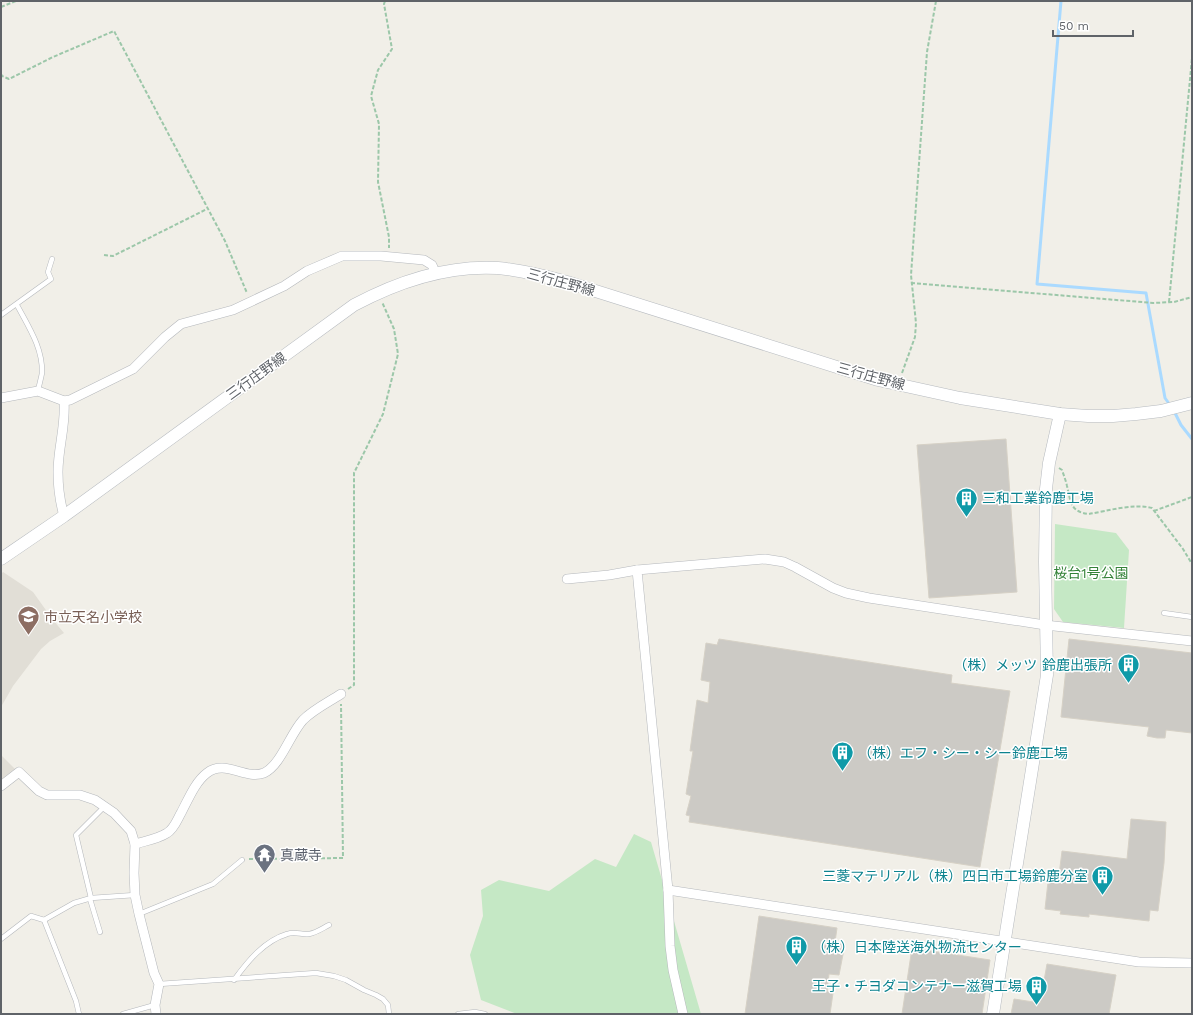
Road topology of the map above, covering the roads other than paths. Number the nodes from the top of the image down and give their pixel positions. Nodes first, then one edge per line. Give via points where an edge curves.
1 (52, 259) dead end
2 (436, 274) junction
3 (17, 305) junction
4 (1, 315) edge
5 (38, 391) junction
6 (1, 398) edge
7 (64, 401) junction
8 (1192, 403) edge
9 (1060, 414) junction
10 (64, 516) junction
11 (1, 559) edge
12 (637, 570) junction
13 (567, 579) dead end
14 (1164, 613) dead end
15 (1192, 617) edge
16 (1045, 625) junction
17 (1192, 641) edge
18 (341, 694) road end
19 (1, 786) edge
20 (104, 807) junction
21 (135, 844) junction
22 (242, 860) road end
23 (668, 890) junction
24 (135, 895) junction
25 (90, 899) junction
26 (139, 914) junction
27 (44, 920) junction
28 (329, 925) dead end
29 (100, 932) dead end
30 (1, 939) edge
31 (1004, 941) junction
32 (1192, 963) edge
33 (234, 980) junction
34 (159, 984) junction
35 (156, 1009) edge
36 (79, 1014) edge
37 (123, 1014) edge
38 (389, 1014) edge
39 (458, 1014) edge
40 (485, 1014) edge
41 (683, 1014) edge
42 (993, 1014) edge

1 - 3 lane via 48,272 51,280
2 - 7 street via 432,265 424,260 342,256 307,271 284,286 233,310 181,324 133,369
2 - 9 main road, 三行庄野線 via 497,268 537,275 567,282 878,380 960,398
2 - 10 main road, 三行庄野線 via 396,285 342,313
3 - 4 lane
3 - 5 lane via 32,332 40,356 42,374
5 - 6 street
5 - 7 street
7 - 10 street via 65,414 58,471 60,502
8 - 9 main road, 三行庄野線 via 1161,411 1113,416
9 - 16 main road via 1046,489
10 - 11 main road, 三行庄野線
12 - 13 street
12 - 16 street via 765,559 784,562 846,593
12 - 23 street
14 - 15 lane
16 - 17 street
16 - 31 main road via 1047,675
18 - 21 street via 304,719 275,765 269,770 255,774 226,768 208,772 198,783 173,828 163,835
19 - 20 street via 19,772 47,795 80,795 95,800
20 - 21 street via 126,825 134,837
20 - 25 lane via 76,836
21 - 24 street
22 - 26 lane via 213,884
23 - 31 street
23 - 41 street via 670,946
24 - 25 lane
24 - 26 street
25 - 27 lane via 74,903
25 - 29 lane
26 - 34 street
27 - 30 lane via 31,916
27 - 36 lane
28 - 33 lane via 309,934 288,934 264,946 245,964
31 - 32 street via 1139,962
31 - 42 main road
33 - 34 lane
33 - 38 lane via 316,973 334,976 383,999 388,1005
34 - 35 street
35 - 37 lane
39 - 40 lane

